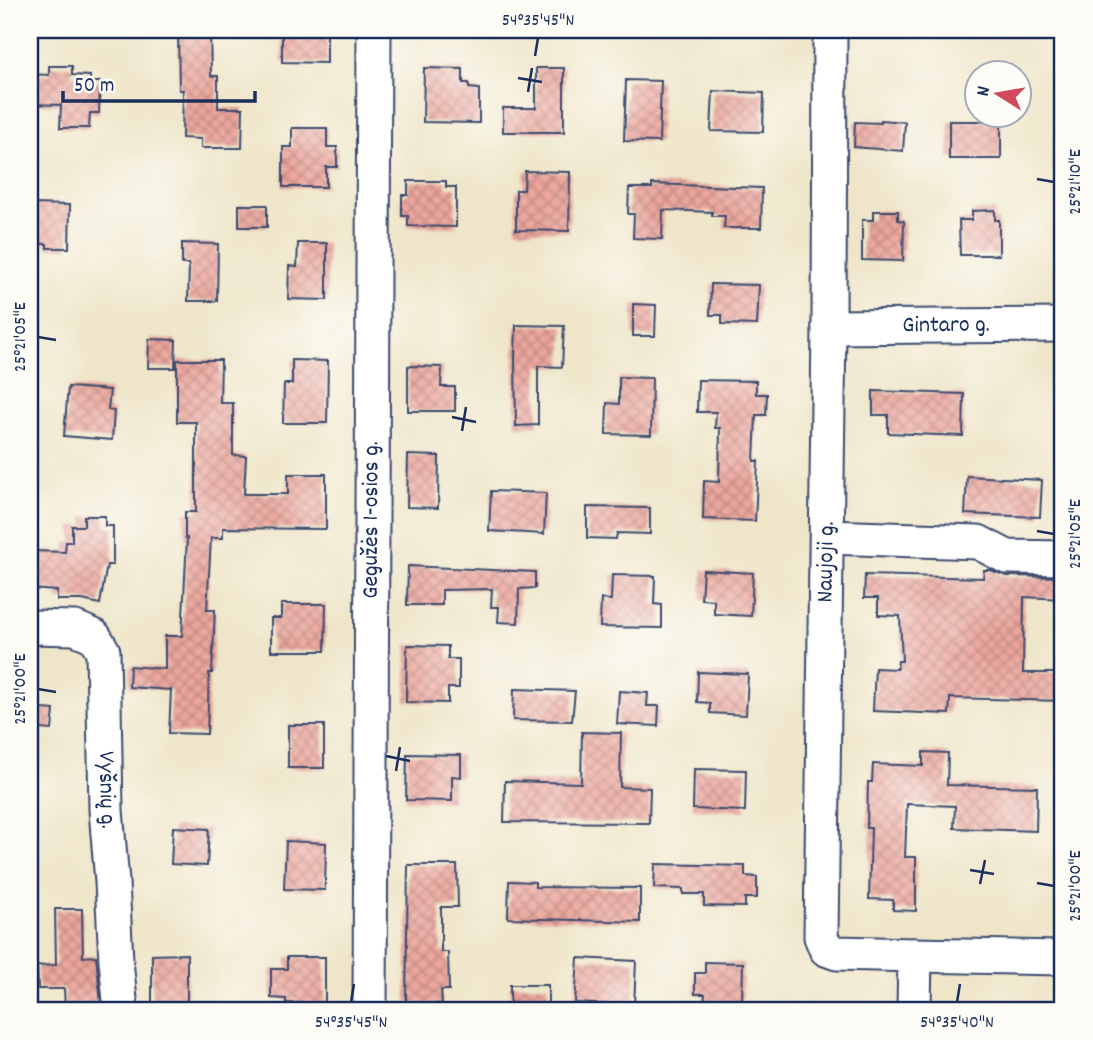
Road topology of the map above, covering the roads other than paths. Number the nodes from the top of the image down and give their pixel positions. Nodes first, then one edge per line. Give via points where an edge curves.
1 (374, 30) edge
2 (830, 30) edge
3 (1063, 325) edge
4 (829, 327) junction
5 (827, 537) junction
6 (1063, 558) edge
7 (30, 627) edge
8 (915, 956) junction
9 (1063, 958) edge
10 (121, 1010) edge
11 (370, 1010) edge
12 (914, 1010) edge

1 - 11 street, Gegužės 1-osios g.
2 - 4 street, Naujoji g.
3 - 4 street, Gintaro g.
4 - 5 street, Naujoji g.
5 - 6 street via 978,542 1007,557
5 - 8 street, Naujoji g. via 821,937 827,949 837,953
7 - 10 street, Vyšnių g. via 75,628 94,636 103,651 106,810
8 - 9 street, Naujoji g.
8 - 12 street

